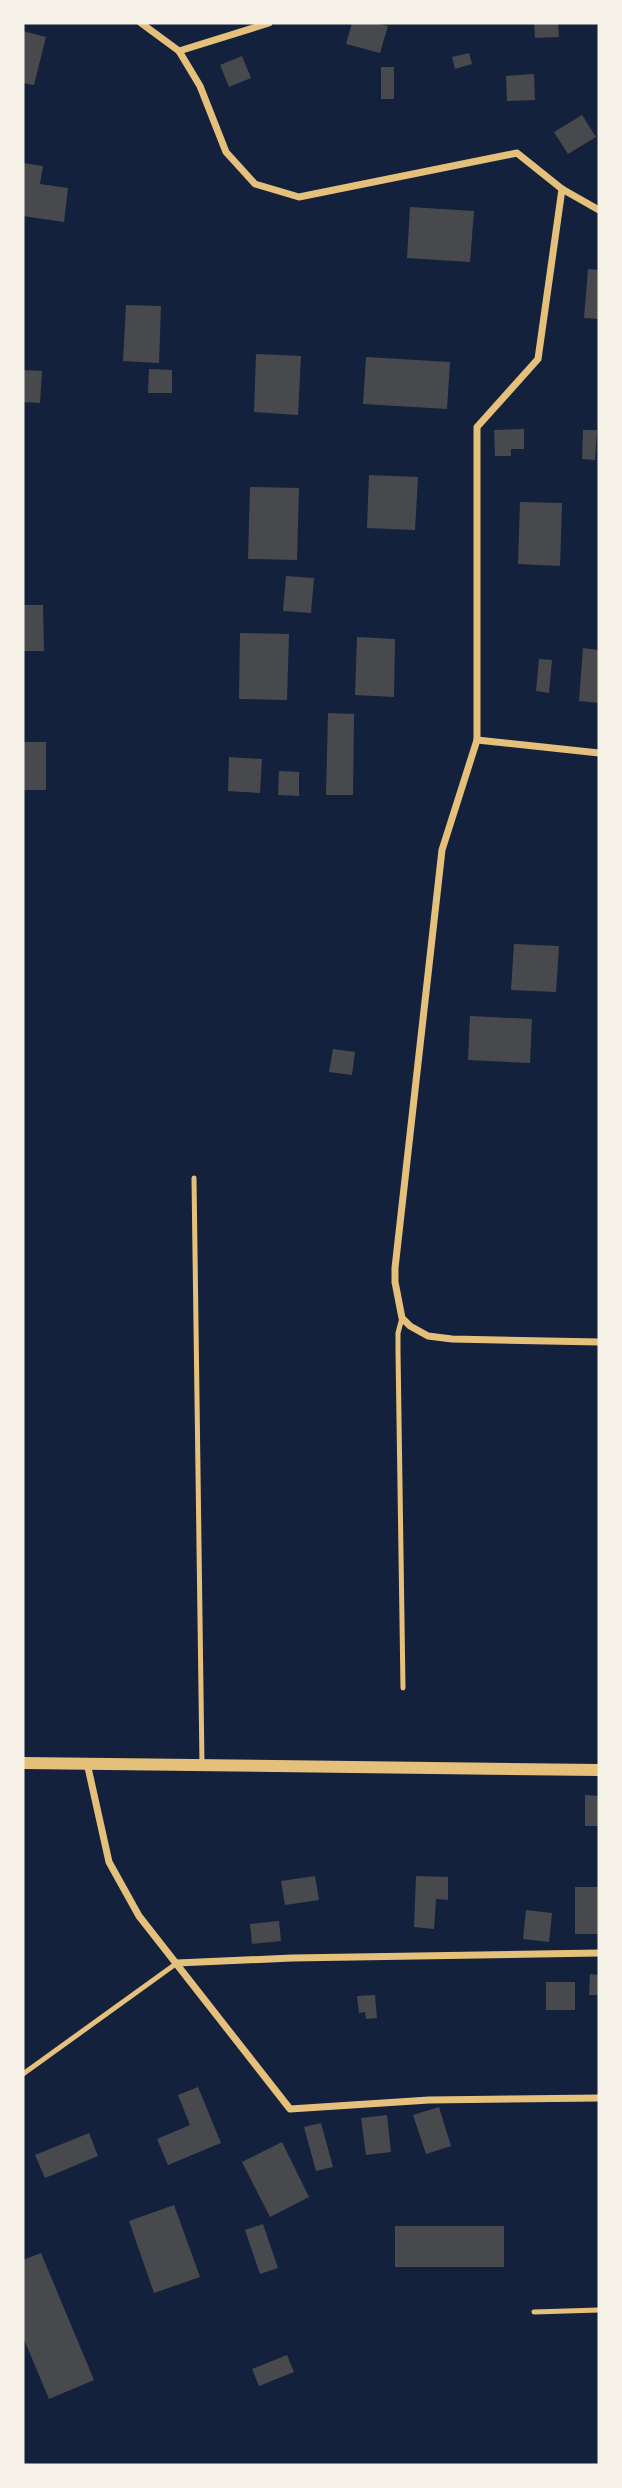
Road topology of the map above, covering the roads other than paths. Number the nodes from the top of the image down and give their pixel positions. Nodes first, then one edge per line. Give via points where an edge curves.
1 (141, 23) edge
2 (270, 23) edge
3 (179, 51) junction
4 (562, 190) junction
5 (599, 210) edge
6 (477, 740) junction
7 (599, 753) edge
8 (194, 1178) dead end
9 (402, 1318) junction
10 (599, 1342) edge
11 (403, 1688) dead end
12 (23, 1763) edge
13 (87, 1763) junction
14 (202, 1765) junction
15 (599, 1770) edge
16 (599, 1953) edge
17 (177, 1963) junction
18 (23, 2074) edge
19 (599, 2098) edge
20 (599, 2310) edge
21 (534, 2312) dead end

1 - 3 street
2 - 3 street
3 - 4 street via 200,86 226,152 255,184 299,197 517,153
4 - 5 street
4 - 6 street via 538,359 477,427
6 - 7 street
6 - 9 street via 442,850 395,1268
8 - 14 lane
9 - 10 street via 439,1338
9 - 11 lane via 398,1351
12 - 13 street
13 - 14 street
13 - 17 street via 109,1861 139,1916
14 - 15 street
16 - 17 street
17 - 18 lane
17 - 19 street via 290,2109 429,2100
20 - 21 lane

